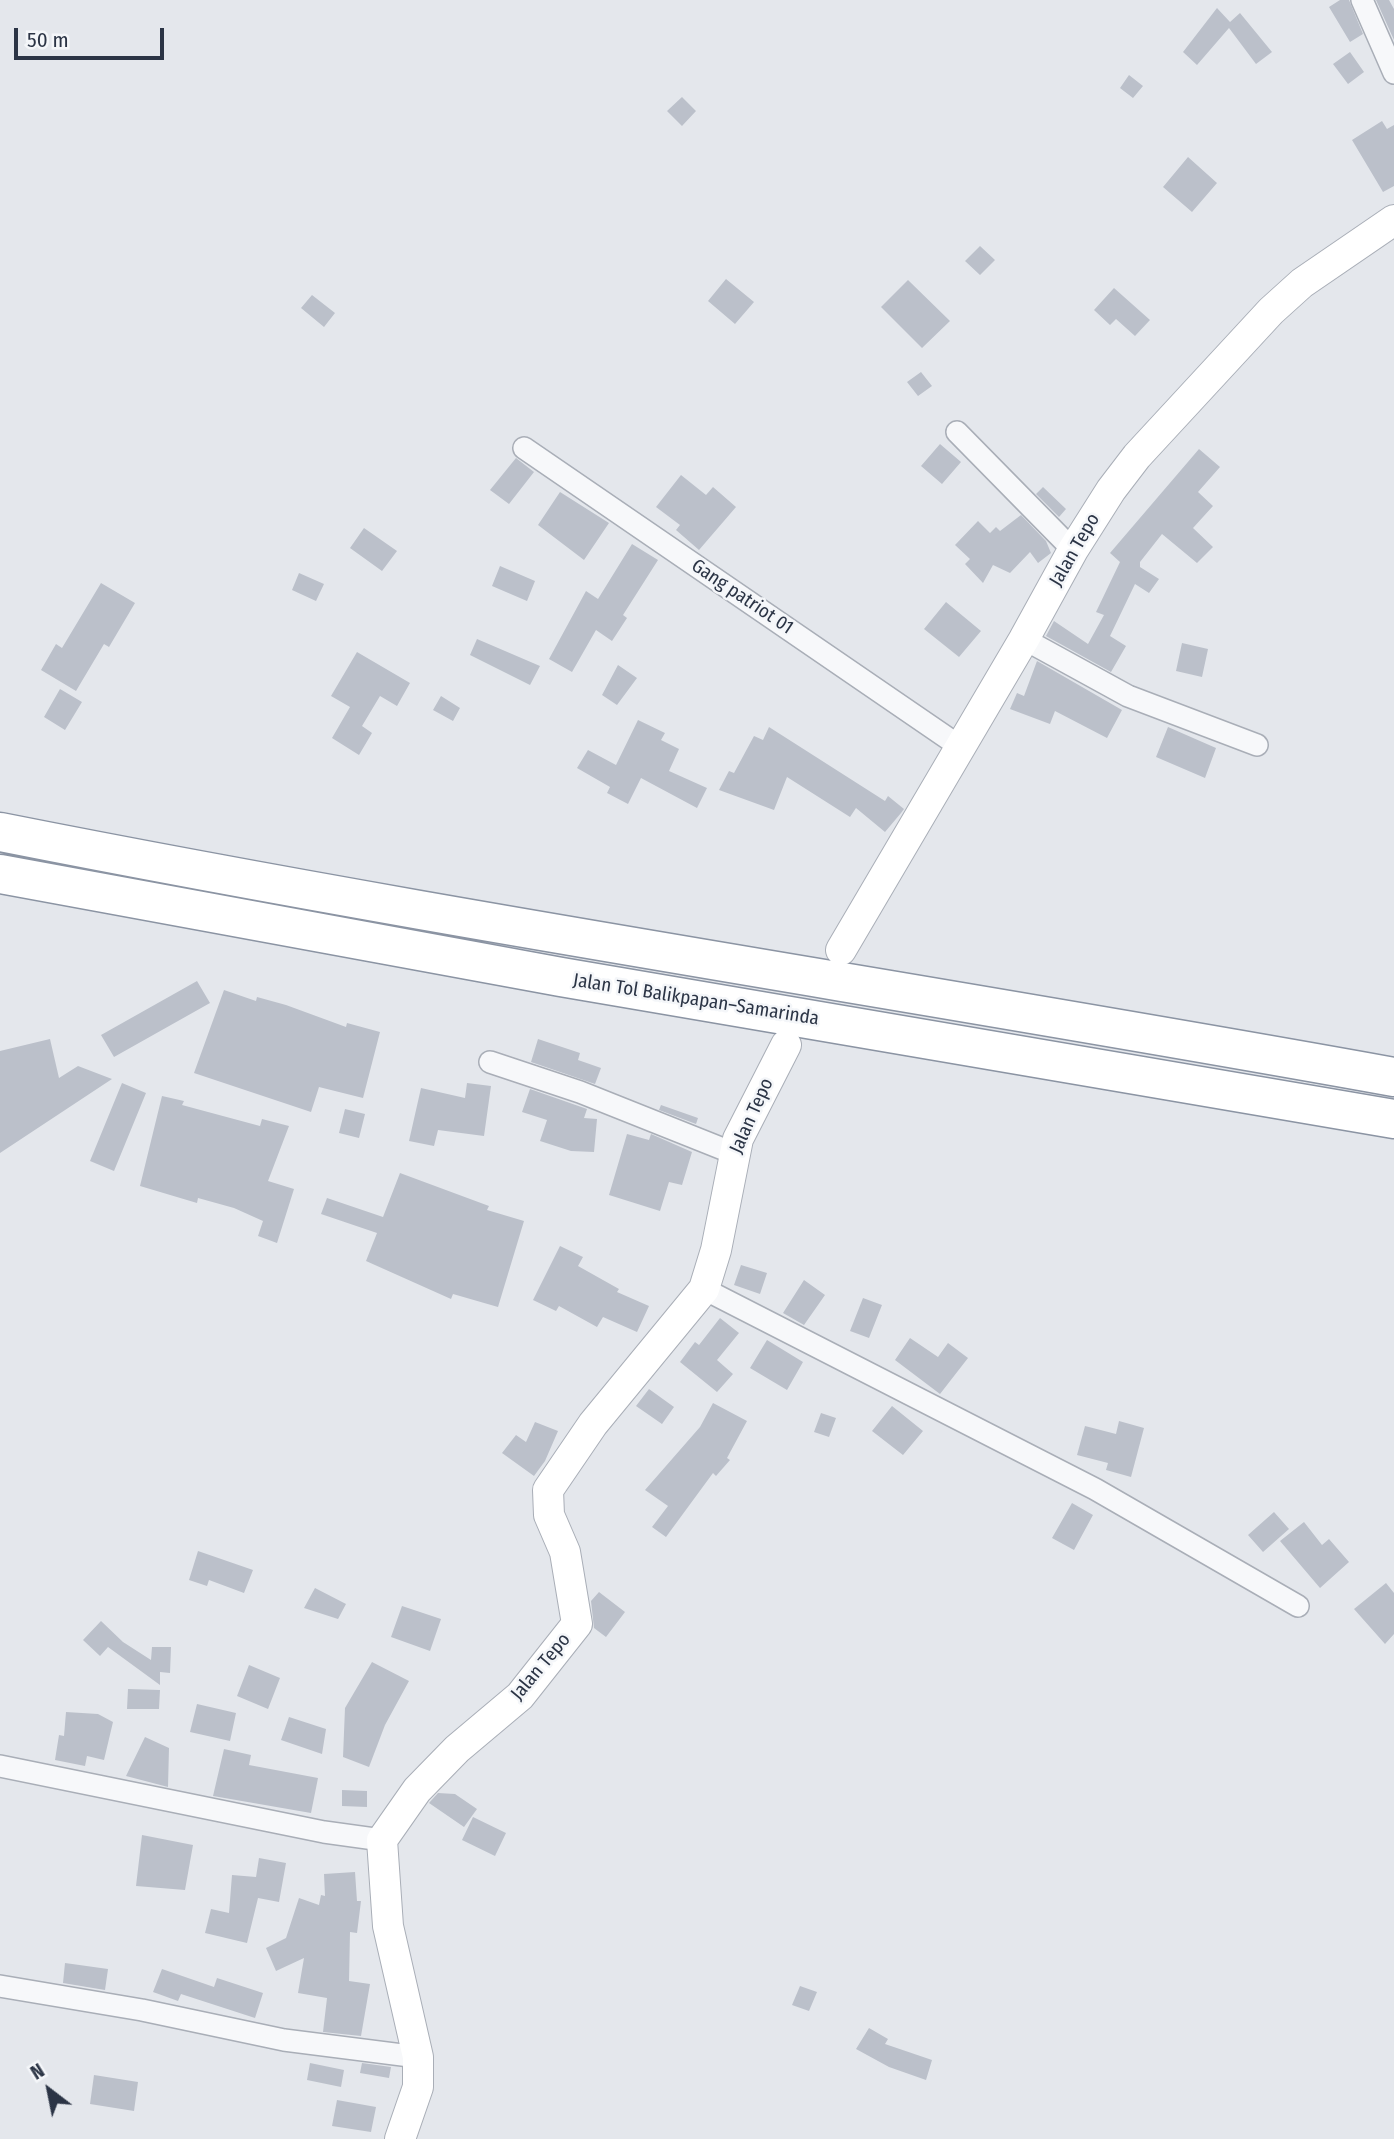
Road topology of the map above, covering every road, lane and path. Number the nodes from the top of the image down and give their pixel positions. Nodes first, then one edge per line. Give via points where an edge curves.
1 (1362, 0) edge
2 (1394, 74) edge
3 (1394, 220) edge
4 (957, 432) dead end
5 (524, 448) dead end
6 (1073, 550) junction
7 (1024, 639) junction
8 (1257, 745) dead end
9 (959, 746) junction
10 (0, 832) edge
11 (0, 874) edge
12 (841, 950) dead end
13 (786, 1045) dead end
14 (490, 1062) dead end
15 (1394, 1077) edge
16 (1394, 1119) edge
17 (733, 1153) junction
18 (704, 1289) junction
19 (1298, 1606) dead end
20 (0, 1766) edge
21 (382, 1840) junction
22 (0, 1986) edge
23 (418, 2057) junction
24 (400, 2139) edge

1 - 2 street
3 - 6 street, Jalan Tepo via 1302,283 1271,311 1137,456
4 - 6 street
5 - 9 street, Gang patriot 01
6 - 7 street, Jalan Tepo
7 - 8 street via 1128,696
7 - 9 street, Jalan Tepo
9 - 12 street, Jalan Tepo
10 - 15 highway via 568,936
11 - 16 highway, Jalan Tol Balikpapan–Samarinda via 561,977
13 - 17 street, Jalan Tepo
14 - 17 street
17 - 18 street, Jalan Tepo via 716,1250
18 - 19 street via 1095,1489
18 - 21 street, Jalan Tepo via 593,1423 548,1490 549,1515 565,1552 577,1624 520,1696 417,1790
20 - 21 street
21 - 23 street via 388,1926
22 - 23 street via 284,2040
23 - 24 street via 418,2087

